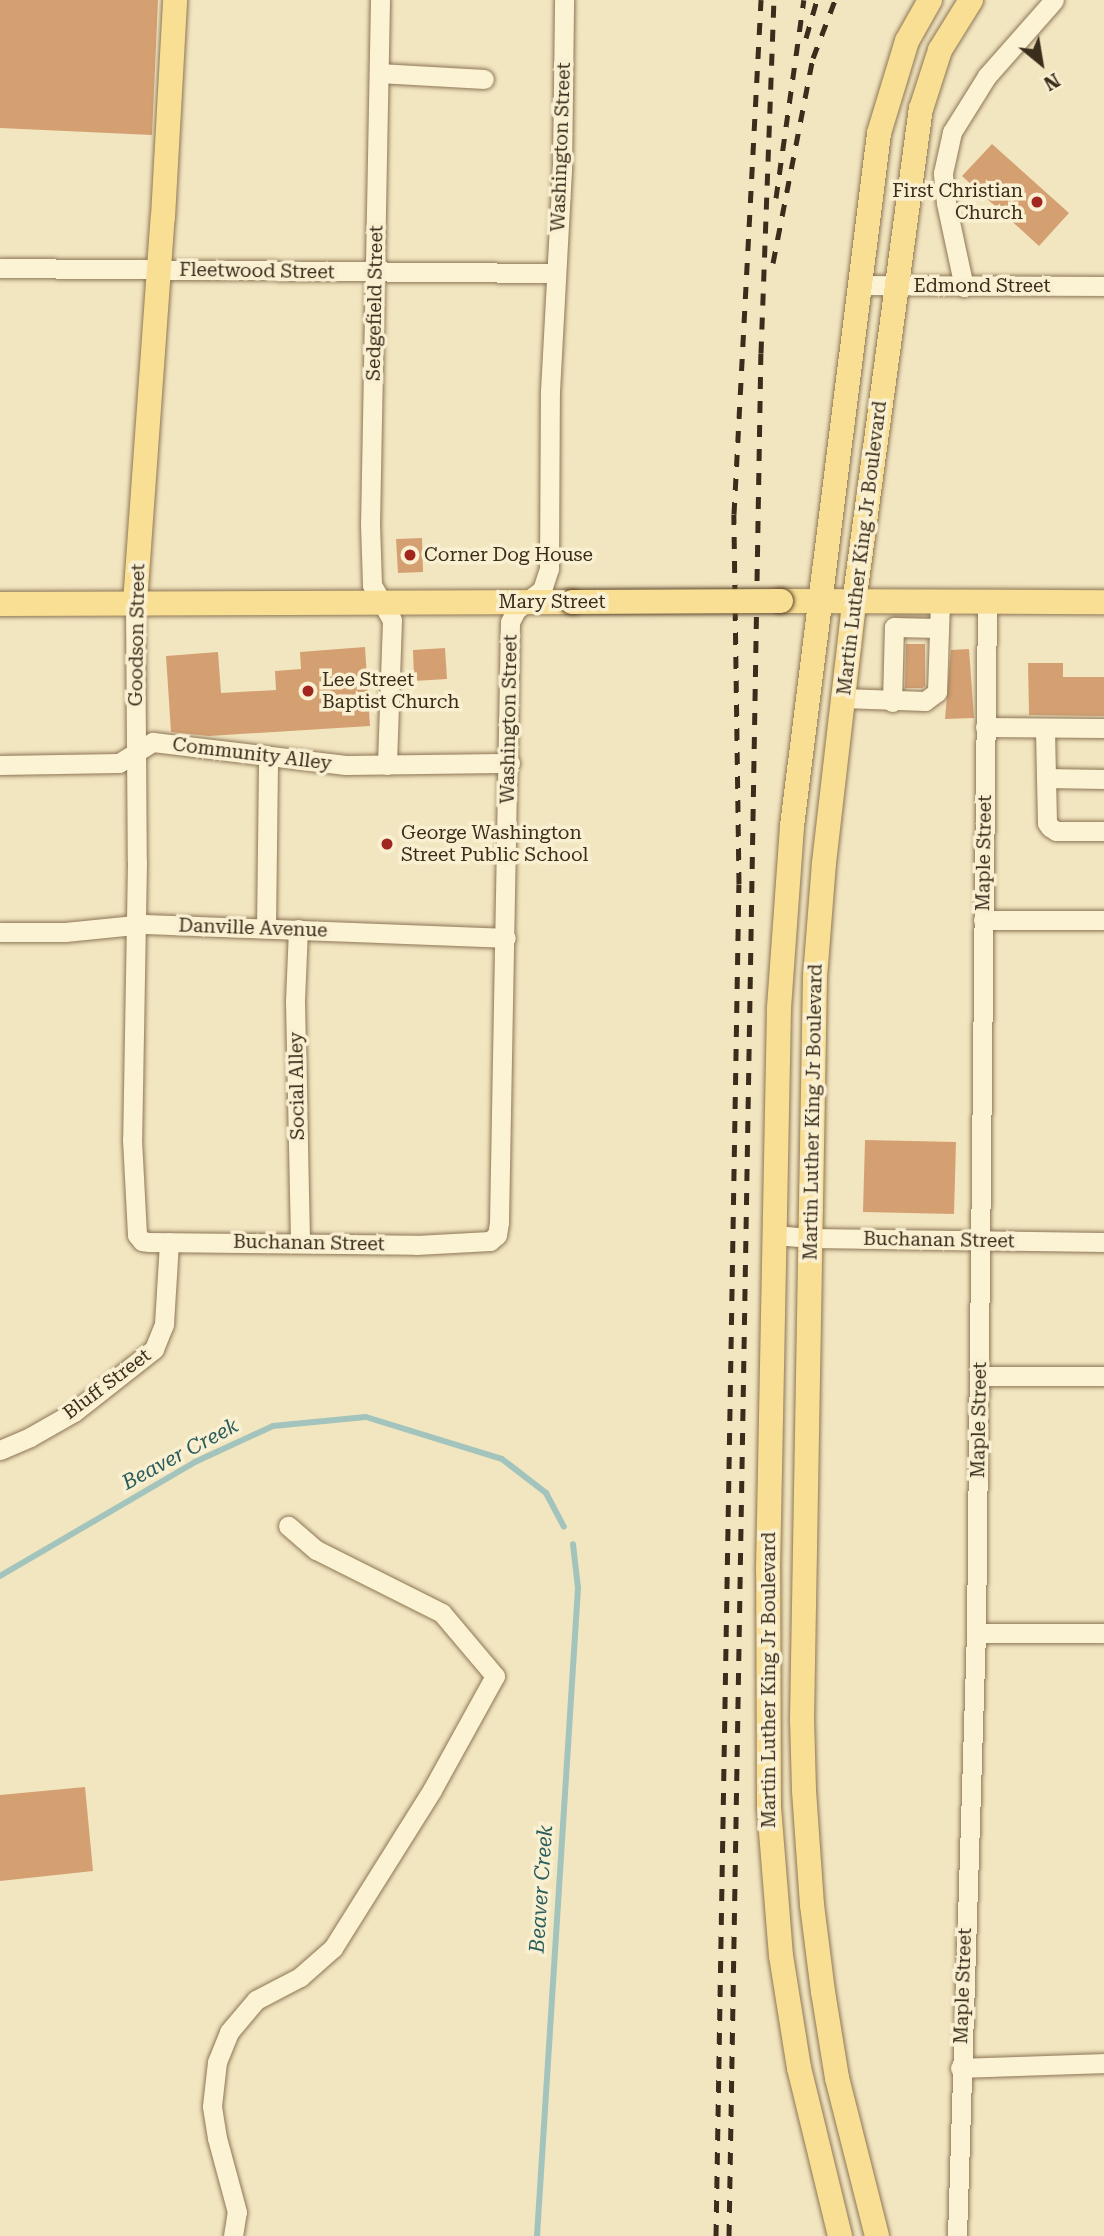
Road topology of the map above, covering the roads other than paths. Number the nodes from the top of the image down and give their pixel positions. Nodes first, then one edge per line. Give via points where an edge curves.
1 (174, 0) edge
2 (380, 0) edge
3 (564, 0) edge
4 (930, 0) edge
5 (971, 0) edge
6 (1054, 0) edge
7 (379, 73) junction
8 (484, 79) dead end
9 (0, 268) edge
10 (159, 269) junction
11 (375, 273) junction
12 (556, 273) junction
13 (859, 285) junction
14 (896, 286) junction
15 (1104, 286) edge
16 (964, 287) junction
17 (527, 601) junction
18 (382, 602) junction
19 (1104, 602) edge
20 (135, 603) junction
21 (819, 603) junction
22 (854, 603) junction
23 (940, 603) junction
24 (987, 603) junction
25 (0, 604) edge
26 (938, 628) junction
27 (843, 698) junction
28 (892, 702) junction
29 (985, 727) junction
30 (1045, 729) junction
31 (1104, 729) edge
32 (136, 751) junction
33 (268, 758) junction
34 (510, 764) junction
35 (0, 765) edge
36 (387, 765) junction
37 (1046, 778) junction
38 (1104, 779) edge
39 (1104, 831) edge
40 (983, 920) junction
41 (1104, 920) edge
42 (136, 925) junction
43 (266, 928) junction
44 (298, 929) junction
45 (0, 932) edge
46 (506, 938) junction
47 (775, 1235) junction
48 (810, 1238) junction
49 (982, 1240) junction
50 (169, 1242) junction
51 (1104, 1242) edge
52 (300, 1243) junction
53 (450, 1244) joint
54 (980, 1376) junction
55 (1104, 1376) edge
56 (0, 1450) edge
57 (288, 1526) dead end
58 (976, 1633) junction
59 (1104, 1633) edge
60 (1104, 2063) edge
61 (960, 2068) junction
62 (233, 2236) edge
63 (840, 2236) edge
64 (877, 2236) edge
65 (957, 2236) edge

1 - 10 main road, Goodson Street
2 - 7 street, Sedgefield Street
3 - 12 street, Washington Street
4 - 13 main road, Martin Luther King Jr Boulevard via 907,41 879,133
5 - 14 main road, Martin Luther King Jr Boulevard via 940,50 927,83
6 - 16 street via 987,76 952,132 944,183
7 - 8 street
7 - 11 street, Sedgefield Street
9 - 10 street, Fleetwood Street
10 - 11 street, Fleetwood Street
10 - 20 main road, Goodson Street
11 - 12 street, Fleetwood Street
11 - 18 street, Sedgefield Street via 370,524 372,585
12 - 17 street, Washington Street via 549,569 542,590
13 - 14 street, Edmond Street
13 - 21 main road, Martin Luther King Jr Boulevard
14 - 16 street, Edmond Street
14 - 22 main road, Martin Luther King Jr Boulevard
15 - 16 street, Edmond Street
17 - 18 main road, Mary Street
17 - 21 main road, Mary Street, bridge
17 - 34 street, Washington Street via 510,622
18 - 20 main road, Mary Street
18 - 36 street, Sedgefield Street via 392,620
19 - 24 main road, Mary Street
20 - 25 main road, Mary Street
20 - 32 street, Goodson Street
21 - 22 main road, Mary Street
21 - 47 main road, Martin Luther King Jr Boulevard via 792,826 780,995
22 - 23 main road, Mary Street
22 - 27 main road, Martin Luther King Jr Boulevard
23 - 24 main road, Mary Street
23 - 26 street
24 - 29 street, Maple Street
26 - 28 street via 937,692 925,701
26 - 28 street via 894,627
27 - 28 street
27 - 48 main road, Martin Luther King Jr Boulevard via 815,977
29 - 30 street
29 - 40 street, Maple Street
30 - 31 street
30 - 37 street
32 - 33 street, Community Alley via 153,742
32 - 35 street, Community Alley via 119,762
32 - 42 street, Goodson Street
33 - 36 street, Community Alley
33 - 43 street
34 - 36 street, Community Alley
34 - 46 street, Washington Street
37 - 38 street
37 - 39 street via 1050,827 1056,831
40 - 41 street
40 - 49 street, Maple Street
42 - 43 street, Danville Avenue
42 - 45 street, Danville Avenue
42 - 50 street, Goodson Street via 135,1229 142,1241
43 - 44 street, Danville Avenue
44 - 46 street, Danville Avenue
44 - 52 street, Social Alley
46 - 53 street, Washington Street via 497,1235 483,1242
47 - 48 street, Buchanan Street
47 - 63 main road, Martin Luther King Jr Boulevard via 768,1571 772,1882 799,2068
48 - 49 street, Buchanan Street
48 - 64 main road, Martin Luther King Jr Boulevard via 804,1790 812,1905 837,2078
49 - 51 street, Buchanan Street
49 - 54 street, Maple Street
50 - 52 street, Buchanan Street
50 - 56 street, Bluff Street via 164,1324 154,1349 74,1412
52 - 53 street, Buchanan Street
54 - 55 street
54 - 58 street, Maple Street
57 - 62 street via 316,1550 442,1613 495,1676 432,1790 337,1942 316,1966 256,2000 229,2032 217,2062 212,2106 237,2212
58 - 59 street
58 - 61 street, Maple Street
60 - 61 street
61 - 65 street, Maple Street

